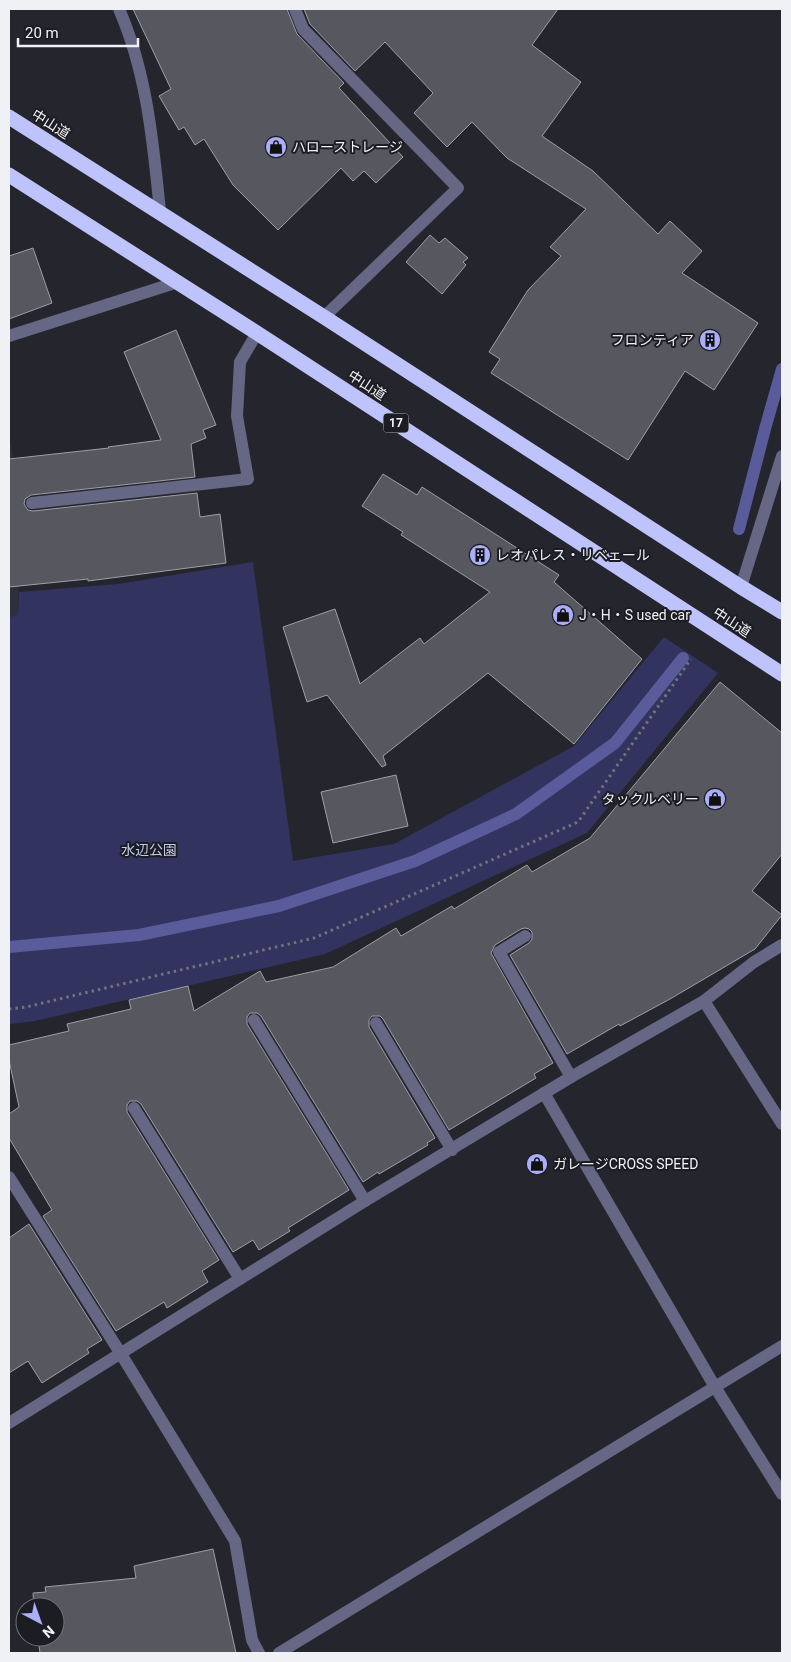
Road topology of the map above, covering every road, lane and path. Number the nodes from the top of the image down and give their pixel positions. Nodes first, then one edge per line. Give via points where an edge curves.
1 (119, 9) edge
2 (295, 9) edge
3 (9, 117) edge
4 (9, 175) edge
5 (160, 211) junction
6 (178, 282) junction
7 (324, 317) junction
8 (257, 333) junction
9 (9, 336) edge
10 (782, 456) edge
11 (32, 503) dead end
12 (741, 587) junction
13 (782, 612) edge
14 (691, 660) dead end
15 (782, 674) edge
16 (525, 936) dead end
17 (782, 945) edge
18 (704, 1001) junction
19 (9, 1009) edge
20 (254, 1020) dead end
21 (376, 1023) dead end
22 (572, 1076) junction
23 (544, 1093) junction
24 (134, 1108) dead end
25 (782, 1124) edge
26 (452, 1150) junction
27 (9, 1177) edge
28 (365, 1202) junction
29 (240, 1279) junction
30 (782, 1346) edge
31 (121, 1354) junction
32 (715, 1387) junction
33 (9, 1423) edge
34 (782, 1494) edge
35 (259, 1653) edge
36 (279, 1653) edge

1 - 5 street via 141,71
2 - 7 street via 303,29 458,188
3 - 5 highway, 中山道
4 - 6 highway, 中山道 / 17
5 - 7 highway, 中山道
6 - 8 highway, 中山道 / 17
6 - 9 street
7 - 12 highway, 中山道
8 - 11 street via 240,362 237,416 248,480
8 - 15 highway, 中山道 / 17
10 - 12 street
12 - 13 highway, 中山道
14 - 19 path via 578,822 314,938
16 - 22 street via 499,952
17 - 18 street via 754,962
18 - 22 street
18 - 25 street
20 - 28 street
21 - 26 street
22 - 23 street
23 - 26 street
23 - 32 street
24 - 29 street
26 - 28 street
27 - 31 street
28 - 29 street
29 - 31 street
30 - 32 street
31 - 33 street
31 - 35 street via 235,1541 252,1640
32 - 34 street
32 - 36 street

